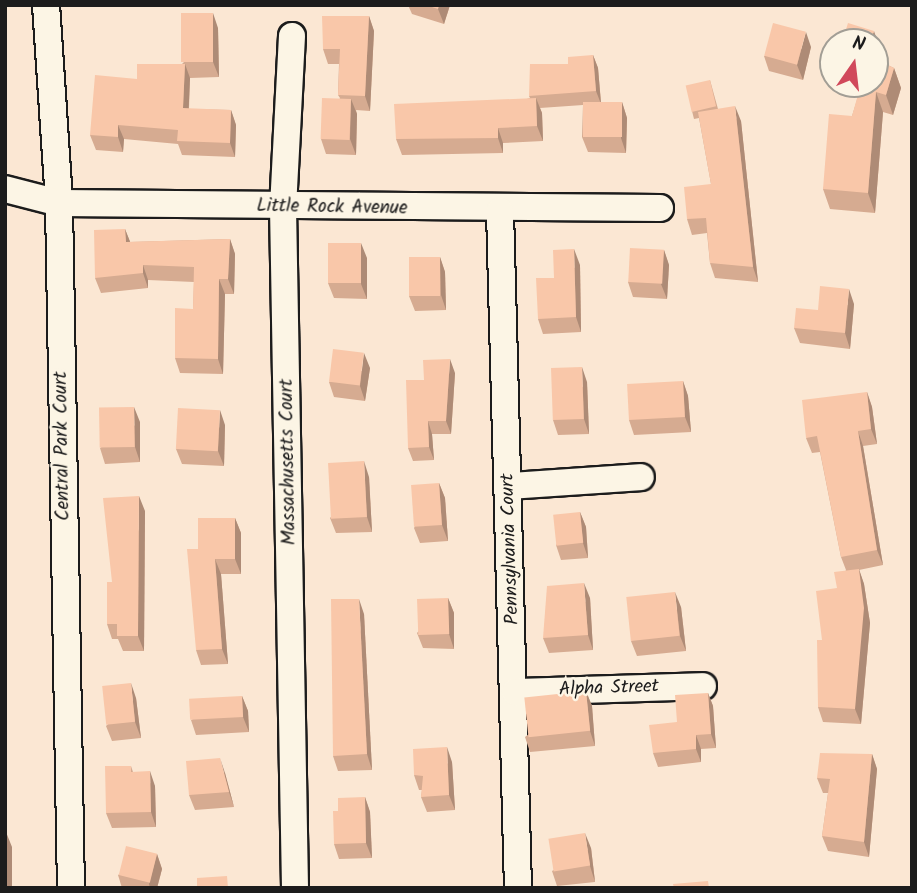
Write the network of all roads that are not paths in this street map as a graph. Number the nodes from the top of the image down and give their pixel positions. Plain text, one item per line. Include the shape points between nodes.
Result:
1 (46, 5) edge
2 (292, 36) dead end
3 (5, 189) edge
4 (60, 203) junction
5 (283, 207) junction
6 (660, 208) dead end
7 (500, 211) junction
8 (641, 477) dead end
9 (510, 486) junction
10 (703, 686) dead end
11 (515, 692) junction
12 (71, 888) edge
13 (295, 888) edge
14 (518, 888) edge

1 - 4 street, Central Park Court
2 - 5 street, Massachusetts Court
3 - 4 street, Little Rock Avenue
4 - 5 street, Little Rock Avenue
4 - 12 street, Central Park Court
5 - 7 street, Little Rock Avenue
5 - 13 street, Massachusetts Court
6 - 7 street, Little Rock Avenue
7 - 9 street, Pennsylvania Court
8 - 9 street
9 - 11 street, Pennsylvania Court
10 - 11 street, Alpha Street
11 - 14 street, Pennsylvania Court

